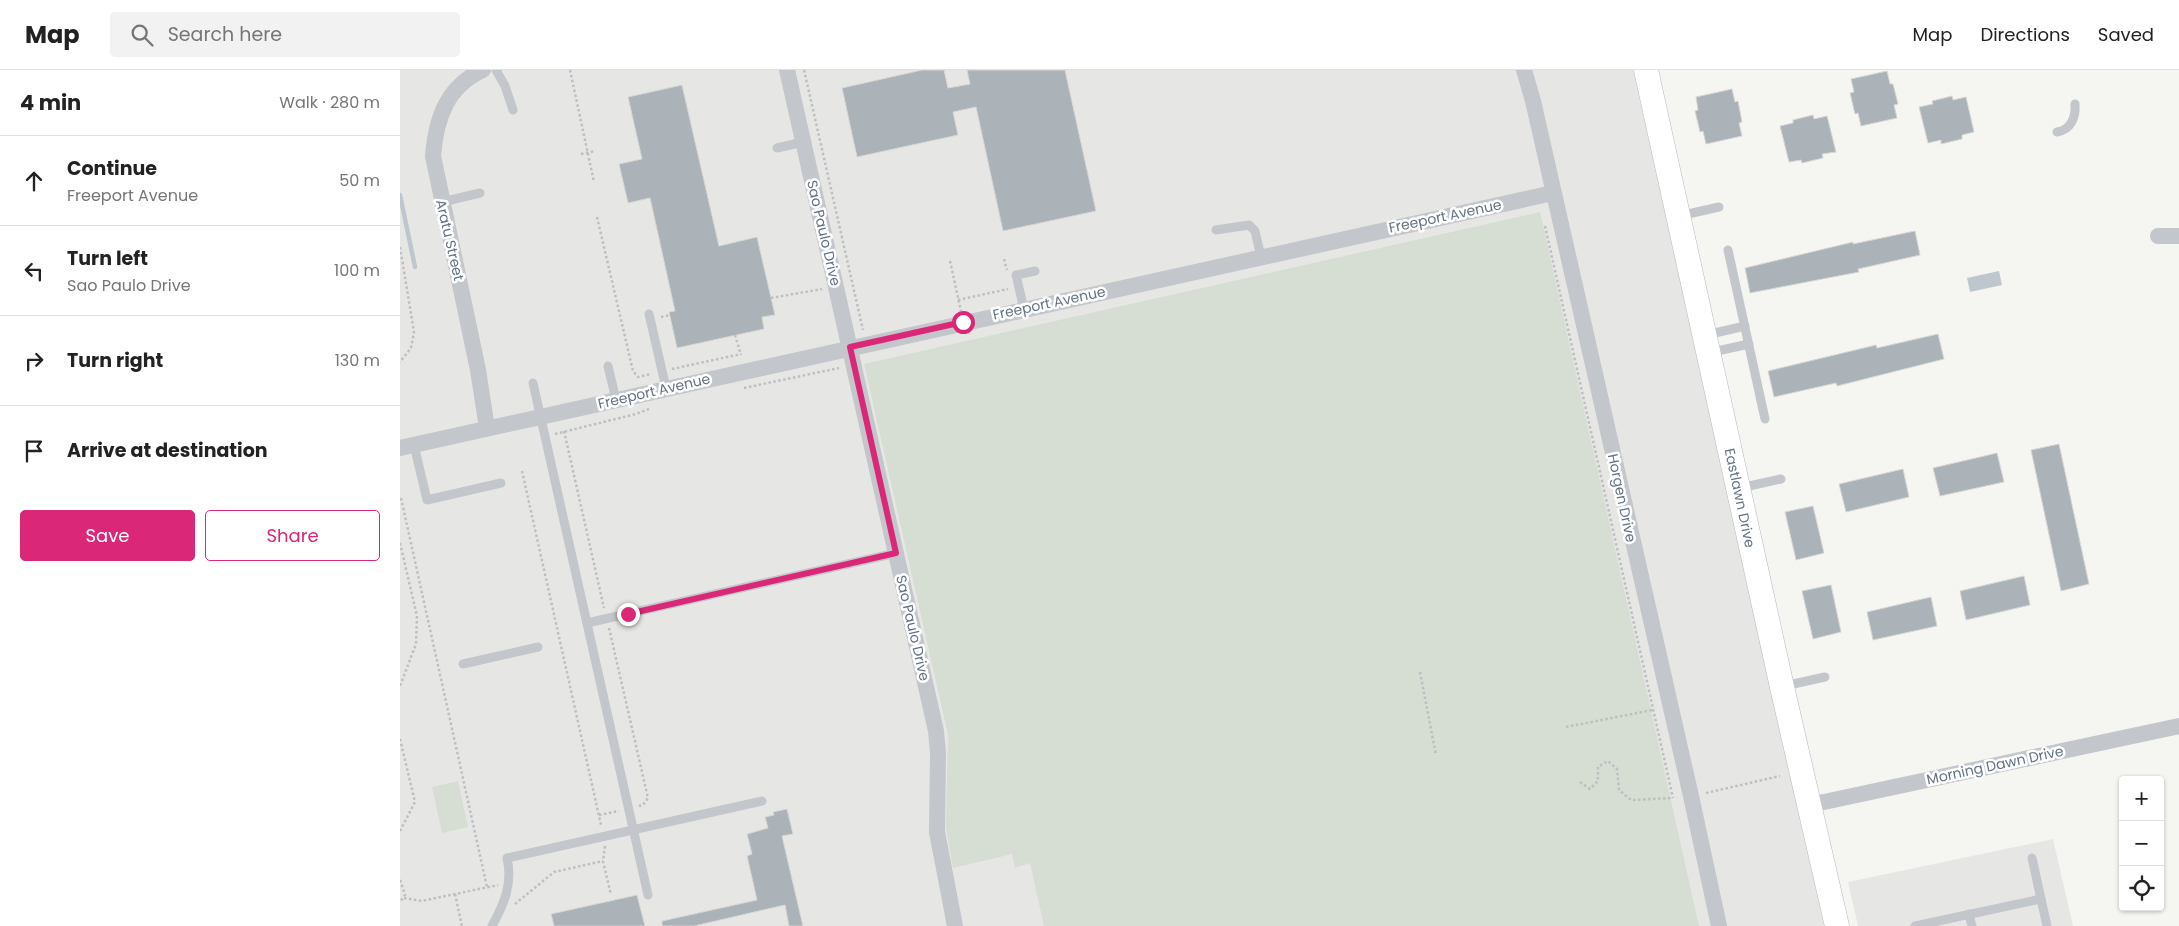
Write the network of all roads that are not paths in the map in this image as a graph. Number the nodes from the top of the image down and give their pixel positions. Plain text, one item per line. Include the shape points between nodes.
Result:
1 (483, 70) edge
2 (496, 70) edge
3 (787, 70) edge
4 (1524, 70) edge
5 (1646, 70) edge
6 (2074, 104) dead end
7 (513, 110) dead end
8 (2057, 132) dead end
9 (803, 142) junction
10 (777, 148) dead end
11 (480, 193) dead end
12 (1553, 193) junction
13 (442, 202) junction
14 (1719, 207) dead end
15 (1678, 216) junction
16 (1216, 230) dead end
17 (2158, 236) dead end
18 (2179, 236) edge
19 (1728, 250) dead end
20 (1261, 257) junction
21 (1035, 271) dead end
22 (1024, 309) junction
23 (654, 313) road end
24 (1745, 326) junction
25 (1706, 344) junction
26 (1749, 344) junction
27 (850, 347) junction
28 (608, 366) dead end
29 (533, 383) dead end
30 (666, 388) junction
31 (616, 400) junction
32 (540, 416) junction
33 (1765, 419) dead end
34 (487, 428) junction
35 (407, 447) edge
36 (1781, 479) dead end
37 (502, 483) dead end
38 (1737, 488) junction
39 (896, 553) junction
40 (587, 623) junction
41 (538, 647) dead end
42 (463, 664) dead end
43 (1825, 677) dead end
44 (1782, 687) junction
45 (2179, 726) edge
46 (762, 801) dead end
47 (1810, 805) junction
48 (633, 831) junction
49 (2032, 858) dead end
50 (648, 895) dead end
51 (2041, 899) junction
52 (1969, 914) junction
53 (492, 926) edge
54 (955, 926) edge
55 (1718, 926) edge
56 (1837, 926) edge
57 (1914, 926) edge
58 (1972, 926) edge
59 (2047, 926) edge

1 - 13 street, Aratu Street via 456,88 442,109 435,130 433,156
2 - 7 lane
3 - 9 street, Sao Paulo Drive
4 - 12 street, Horgen Drive
5 - 15 street, Eastlawn Drive
6 - 8 lane via 2072,121 2064,131
9 - 10 lane
9 - 27 street, Sao Paulo Drive
11 - 13 lane
12 - 20 street, Freeport Avenue
12 - 55 street, Horgen Drive
13 - 34 street, Aratu Street via 475,352
14 - 15 lane
15 - 25 street, Eastlawn Drive
16 - 20 lane via 1249,225 1255,232
17 - 18 street
19 - 24 lane
20 - 22 street, Freeport Avenue
21 - 22 lane via 1016,275
22 - 27 street, Freeport Avenue
23 - 30 lane
24 - 25 lane
24 - 26 lane
25 - 26 lane
25 - 38 street, Eastlawn Drive
26 - 33 lane
27 - 30 street, Freeport Avenue
27 - 39 street, Sao Paulo Drive
28 - 31 lane
29 - 32 lane
30 - 31 street, Freeport Avenue
31 - 32 street, Freeport Avenue
32 - 34 street, Freeport Avenue
32 - 40 lane
34 - 35 street, Freeport Avenue
35 - 37 lane via 427,500
36 - 38 lane
38 - 44 street, Eastlawn Drive
39 - 40 lane
39 - 54 street, Sao Paulo Drive via 936,730 937,832
40 - 48 lane
41 - 42 lane
43 - 44 lane
44 - 47 street, Eastlawn Drive
45 - 47 street, Morning Dawn Drive
46 - 48 lane
47 - 56 street, Eastlawn Drive
48 - 50 lane
48 - 53 lane via 507,858 510,870 506,898
49 - 51 lane
51 - 52 lane
51 - 59 lane
52 - 57 lane
52 - 58 lane

